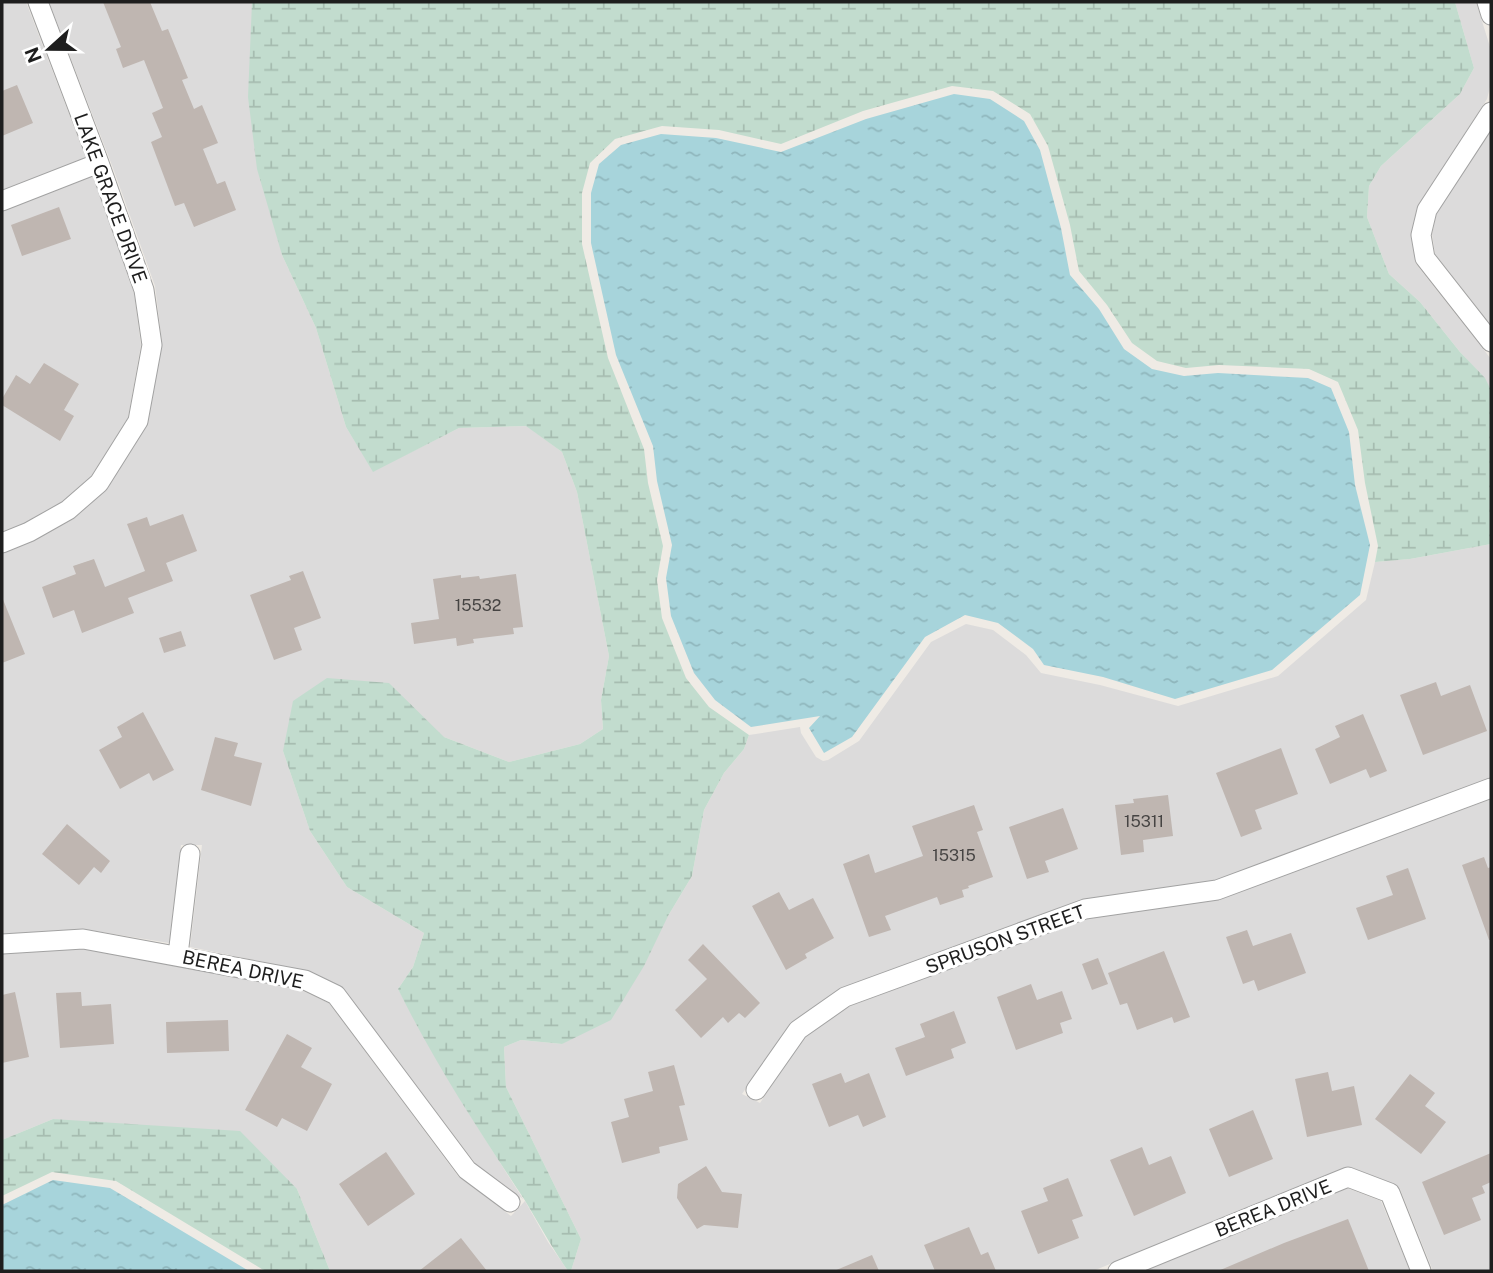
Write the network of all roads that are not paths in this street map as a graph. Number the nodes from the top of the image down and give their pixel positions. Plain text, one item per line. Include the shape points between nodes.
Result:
1 (38, 2) edge
2 (1487, 2) edge
3 (1491, 15) edge
4 (1491, 111) edge
5 (99, 163) junction
6 (2, 201) edge
7 (1491, 342) edge
8 (2, 543) edge
9 (1491, 789) edge
10 (190, 854) dead end
11 (2, 944) edge
12 (178, 955) junction
13 (756, 1090) dead end
14 (510, 1202) dead end
15 (1118, 1271) edge
16 (1421, 1271) edge

1 - 5 street, LAKE GRACE DRIVE
2 - 3 street
4 - 7 street via 1427,210 1421,235 1425,258
5 - 6 street
5 - 8 street, LAKE GRACE DRIVE via 145,290 152,345 138,421 99,483 68,510
9 - 13 street, SPRUSON STREET via 1217,890 1085,909 845,997 797,1030
10 - 12 street
11 - 12 street, BEREA DRIVE via 83,939
12 - 14 street, BEREA DRIVE via 305,980 336,995 467,1170
15 - 16 street, BEREA DRIVE via 1348,1177 1390,1193

